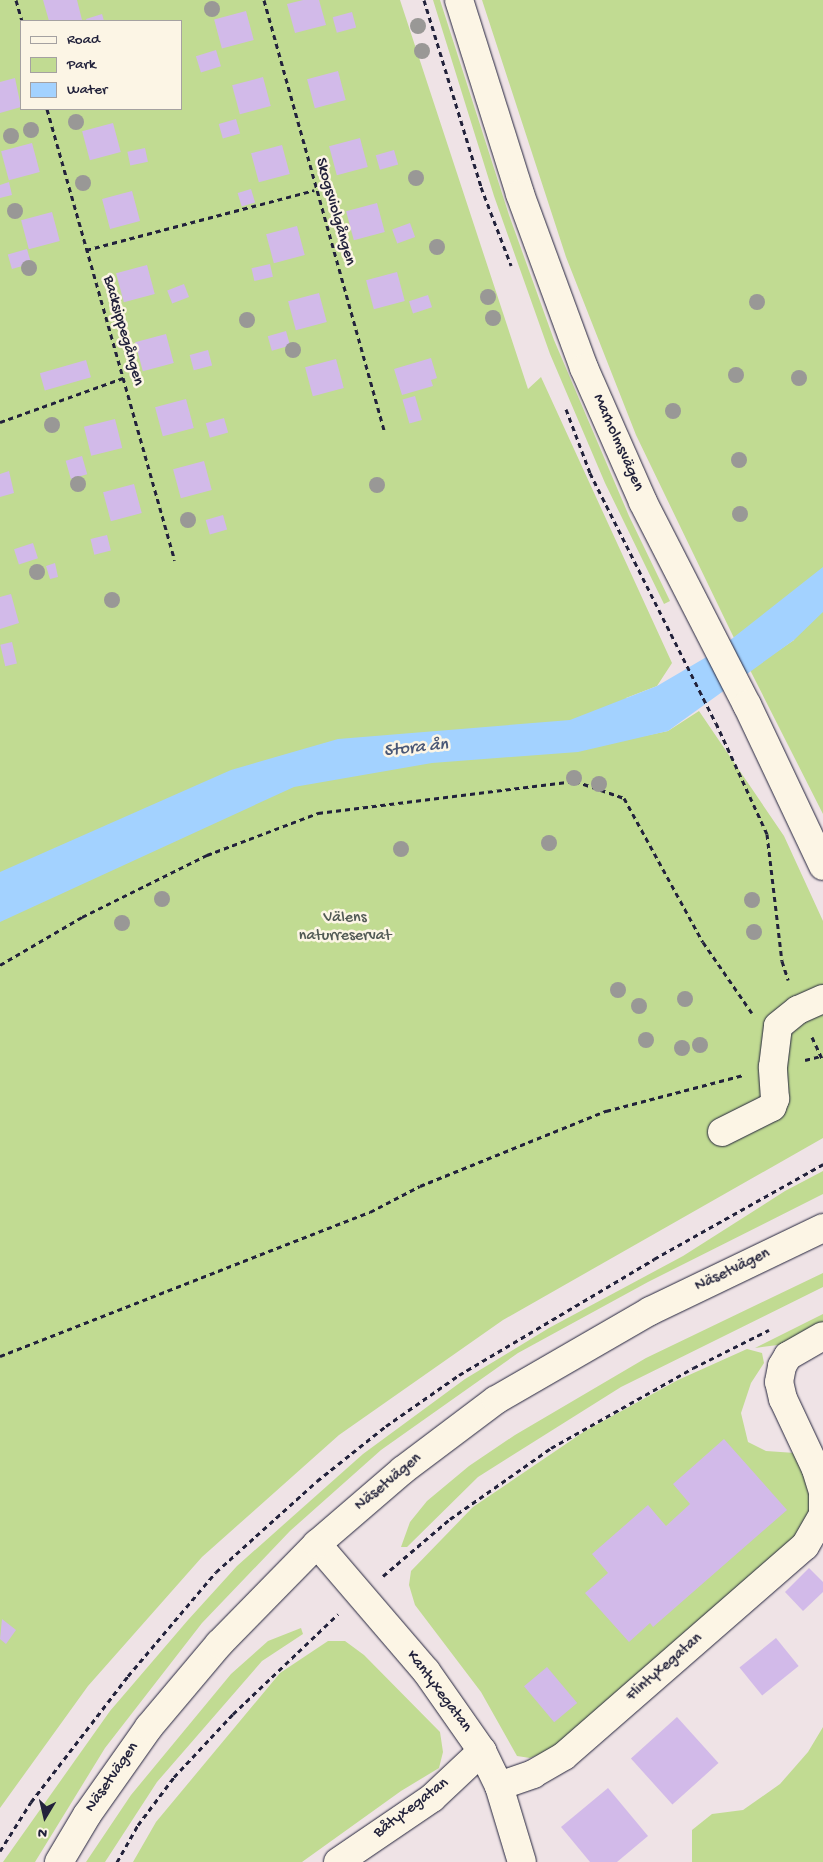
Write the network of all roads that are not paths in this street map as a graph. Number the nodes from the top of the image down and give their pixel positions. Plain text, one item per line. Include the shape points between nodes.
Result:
1 (459, 0) edge
2 (823, 866) edge
3 (823, 1000) edge
4 (722, 1132) dead end
5 (823, 1228) edge
6 (823, 1336) edge
7 (317, 1544) junction
8 (482, 1751) junction
9 (499, 1786) junction
10 (59, 1862) edge
11 (338, 1862) edge
12 (522, 1862) edge

1 - 2 street, Marholmsvägen via 520,194 584,368 643,502
3 - 4 street via 798,1010 778,1026 772,1108
5 - 7 street, Näsetvägen via 650,1312 496,1400 403,1470
6 - 9 street, Flintyxegatan via 788,1356 779,1382 783,1399 816,1469 823,1492 822,1515 816,1530 804,1546 564,1756 533,1774
7 - 8 street, Kantyxegatan via 358,1596 426,1671
7 - 10 street, Näsetvägen via 219,1644 149,1727 87,1815
8 - 9 street, Kantyxegatan
8 - 11 street, Båtyxegatan via 432,1798
9 - 12 street, Kantyxegatan

